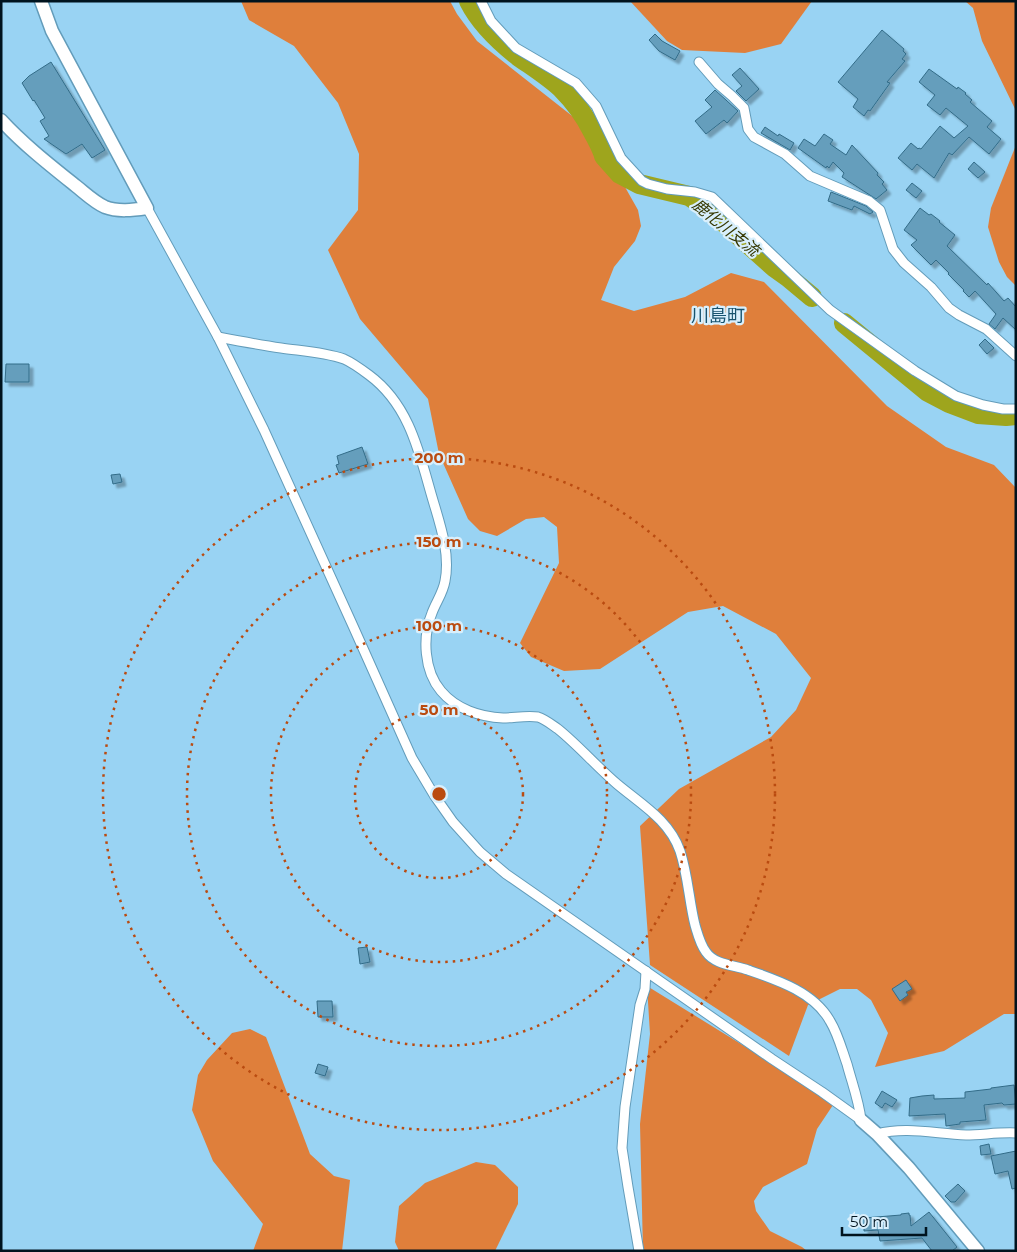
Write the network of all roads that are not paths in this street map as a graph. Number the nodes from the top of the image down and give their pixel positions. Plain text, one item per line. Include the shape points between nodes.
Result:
1 (41, 1) edge
2 (481, 1) edge
3 (699, 62) dead end
4 (1, 120) edge
5 (147, 208) junction
6 (218, 337) junction
7 (1016, 356) edge
8 (1016, 409) edge
9 (646, 971) junction
10 (861, 1120) junction
11 (1016, 1133) edge
12 (877, 1134) junction
13 (639, 1251) edge
14 (978, 1251) edge

1 - 5 street via 56,39
2 - 8 street via 491,21 516,48 576,83 596,106 622,158 642,181 712,197 830,310 915,371 956,396 983,405
3 - 7 street via 744,108 748,129 754,136 785,154 810,176 869,201 880,210 893,249 904,263 949,308 986,329
4 - 5 street via 103,206 113,210
5 - 6 street
6 - 9 street via 264,430 412,758 434,795 459,829 492,863
6 - 10 street via 346,360 375,379 393,398 418,446 446,555 444,585 430,617 427,635 427,658 436,685 447,698 472,712 501,718 540,718 549,723 664,824 677,844 694,922 708,956 789,986 821,1008 839,1040 859,1103
9 - 10 street
9 - 13 street via 625,1107 622,1148
10 - 12 street
11 - 12 street via 966,1135 889,1131
12 - 14 street via 910,1168

